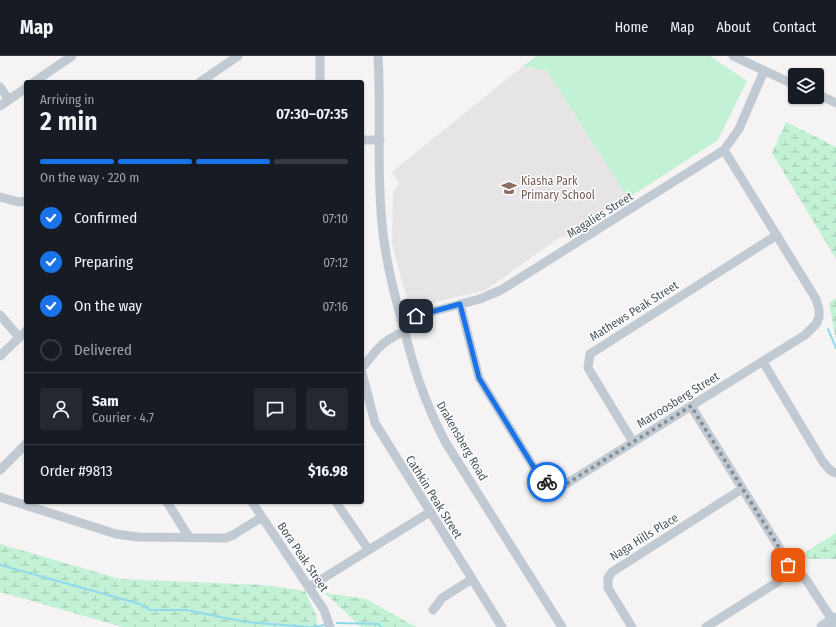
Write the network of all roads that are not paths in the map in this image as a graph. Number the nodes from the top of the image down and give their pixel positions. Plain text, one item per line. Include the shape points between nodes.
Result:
1 (72, 56) edge
2 (238, 56) edge
3 (320, 56) edge
4 (378, 56) edge
5 (733, 56) edge
6 (764, 71) junction
7 (37, 80) edge
8 (203, 80) edge
9 (320, 80) edge
10 (788, 82) edge
11 (0, 87) edge
12 (24, 89) edge
13 (824, 97) edge
14 (9, 100) junction
15 (836, 103) edge
16 (0, 106) edge
17 (364, 140) edge
18 (380, 140) junction
19 (724, 150) junction
20 (0, 197) edge
21 (24, 201) edge
22 (777, 235) junction
23 (460, 304) junction
24 (0, 315) edge
25 (401, 320) junction
26 (404, 332) junction
27 (23, 334) edge
28 (0, 356) edge
29 (763, 362) junction
30 (364, 366) edge
31 (364, 381) edge
32 (691, 406) junction
33 (633, 442) junction
34 (24, 446) edge
35 (0, 470) edge
36 (836, 473) edge
37 (742, 489) junction
38 (0, 497) edge
39 (168, 504) edge
40 (253, 504) edge
41 (337, 504) edge
42 (430, 512) junction
43 (262, 517) junction
44 (189, 537) junction
45 (368, 550) junction
46 (788, 569) junction
47 (472, 579) junction
48 (309, 587) junction
49 (433, 610) dead end
50 (831, 622) edge
51 (330, 627) edge
52 (502, 627) edge
53 (562, 627) edge
54 (632, 627) edge
55 (706, 627) edge

1 - 7 street
2 - 8 street
3 - 9 street
4 - 18 street, Drakensberg Road
5 - 6 street
6 - 10 street
6 - 19 street, Magalies Street via 739,129
11 - 14 street
12 - 14 street
13 - 15 street
14 - 16 street
17 - 18 street
18 - 25 street, Drakensberg Road via 380,209 383,240
19 - 22 street, Matroosberg Street
19 - 23 street, Magalies Street via 501,290
20 - 21 street
22 - 29 street, Matroosberg Street via 816,299 819,317 811,330
22 - 33 street, Mathews Peak Street via 590,354 588,368
23 - 25 street, Magalies Street
23 - 33 street, Matroosberg Street via 479,378 541,479 566,484
24 - 27 street
25 - 26 street, Drakensberg Road
26 - 30 street via 382,344
26 - 53 street, Drakensberg Road via 417,382 434,420
27 - 28 street
29 - 32 street, Matroosberg Street
29 - 36 street via 823,462
31 - 42 street, Cathkin Peak Street via 375,423
32 - 33 street, Matroosberg Street
32 - 37 street
34 - 35 street
37 - 46 street via 785,557
37 - 54 street, Naga Hills Place via 612,572 608,578 608,588
38 - 44 street via 116,534 138,537
39 - 44 street
40 - 43 street, Bora Peak Street
41 - 45 street
42 - 45 street
42 - 47 street, Cathkin Peak Street
43 - 44 street via 226,538
43 - 48 street, Bora Peak Street
45 - 48 street
46 - 50 street via 800,573 805,578
46 - 55 street via 785,576 776,583
47 - 49 street via 442,598
47 - 52 street, Cathkin Peak Street
48 - 51 street, Bora Peak Street via 324,610

